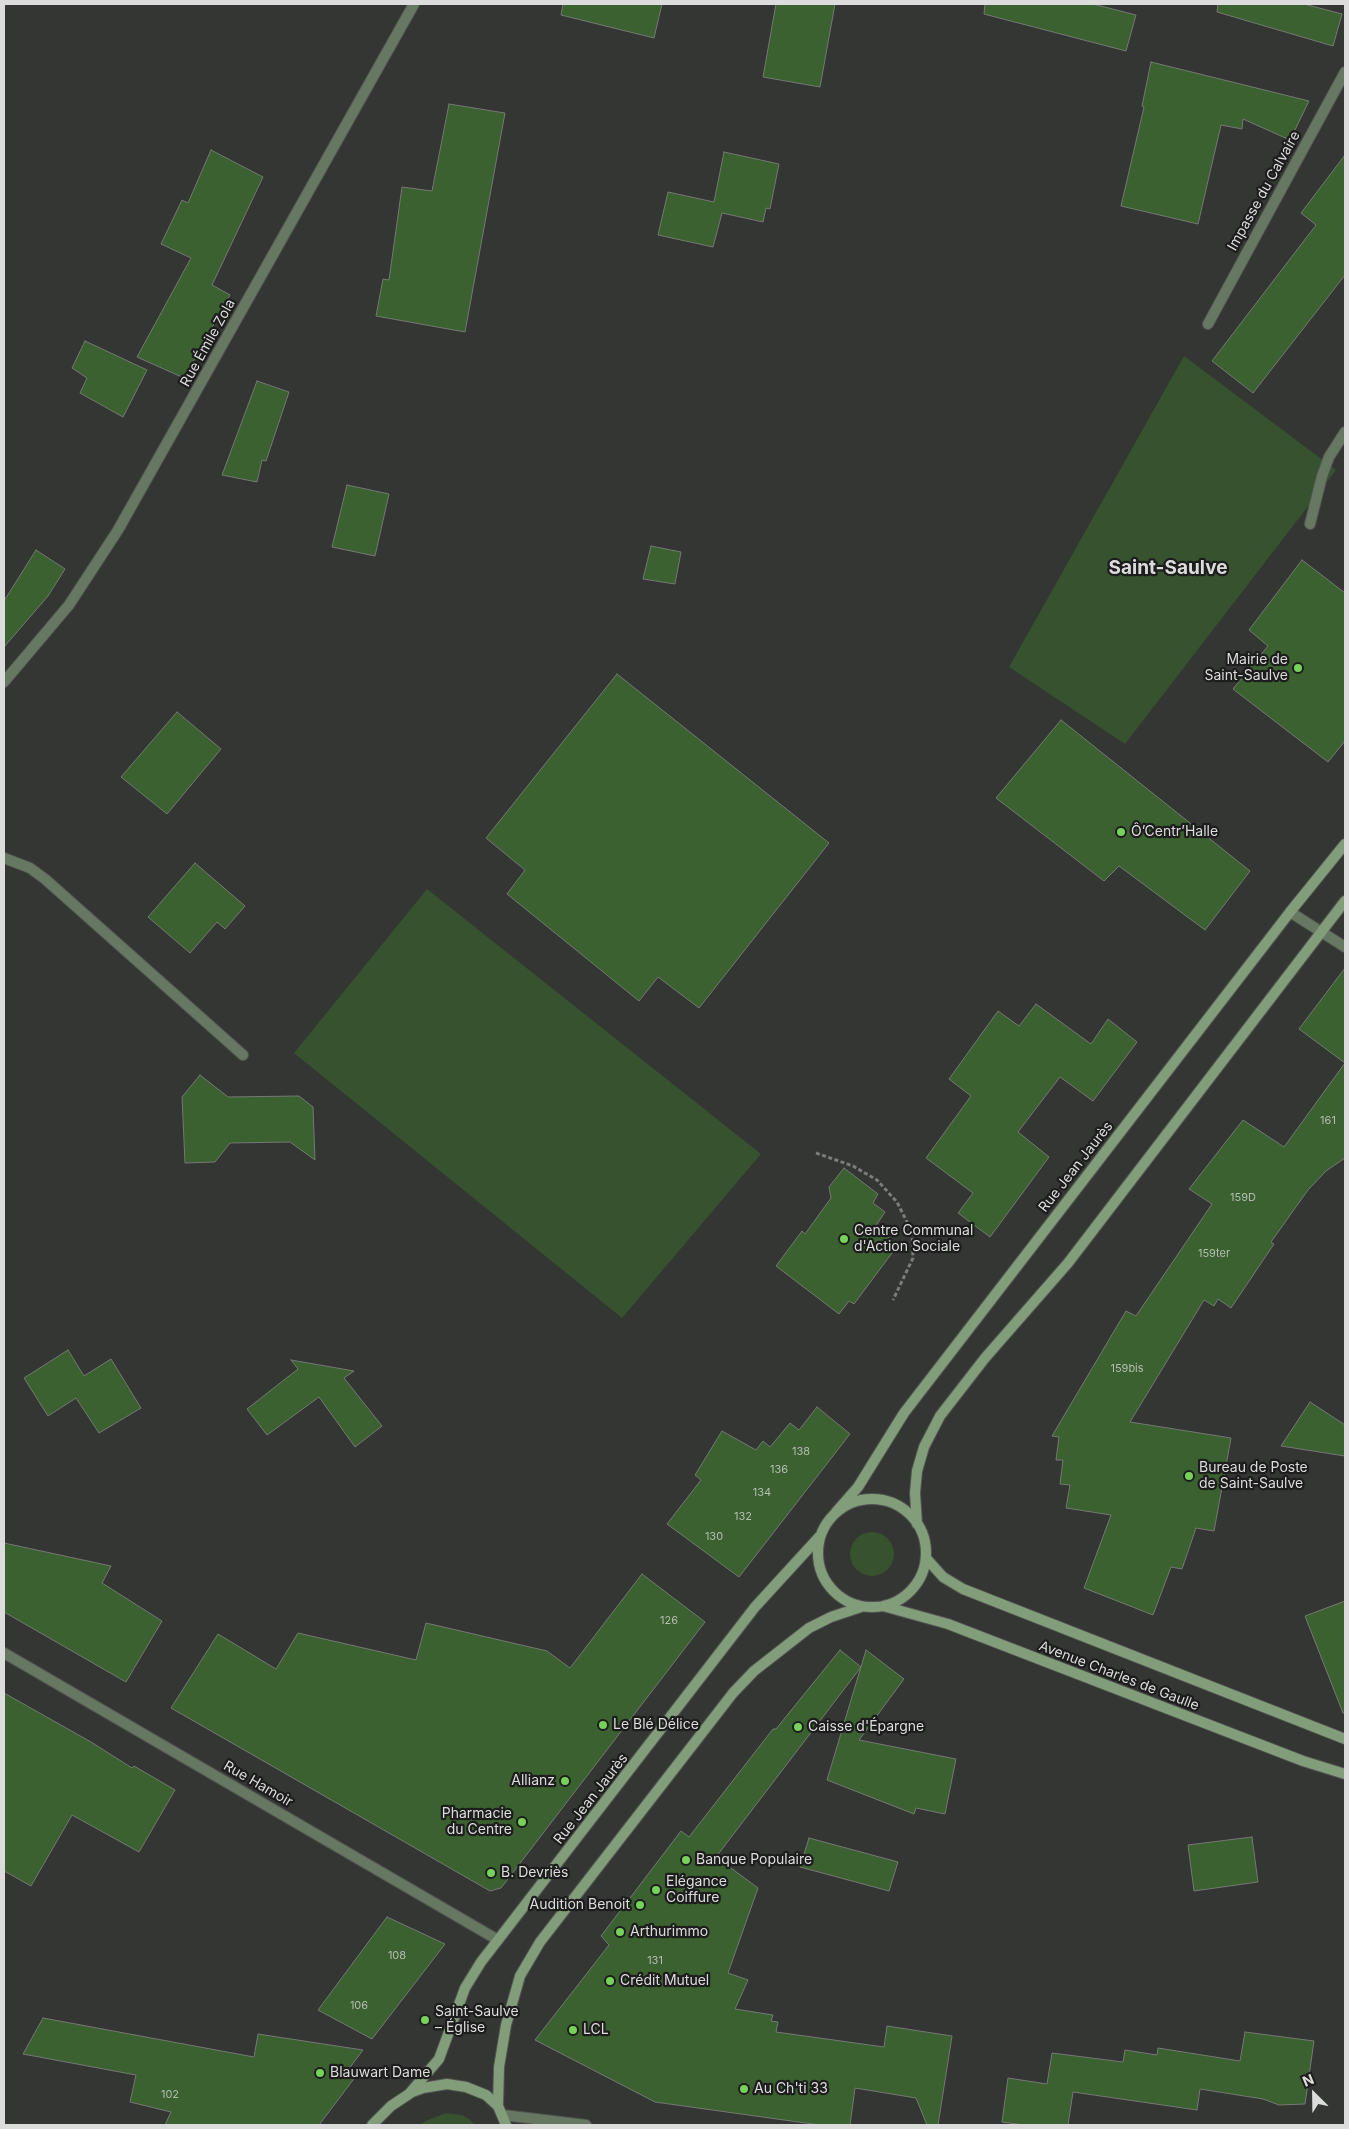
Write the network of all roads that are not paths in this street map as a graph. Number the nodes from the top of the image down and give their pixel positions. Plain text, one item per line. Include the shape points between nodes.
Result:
1 (414, 4) edge
2 (1345, 72) edge
3 (1208, 324) dead end
4 (1345, 432) edge
5 (1310, 524) dead end
6 (4, 682) edge
7 (1345, 844) edge
8 (4, 858) edge
9 (1345, 901) edge
10 (1290, 912) junction
11 (1321, 933) junction
12 (1345, 947) edge
13 (243, 1055) dead end
14 (836, 1512) junction
15 (917, 1524) junction
16 (820, 1536) junction
17 (926, 1558) junction
18 (883, 1606) junction
19 (861, 1607) junction
20 (4, 1653) edge
21 (1345, 1739) edge
22 (1345, 1774) edge
23 (498, 1940) junction
24 (409, 2094) junction
25 (500, 2110) junction
26 (372, 2125) edge
27 (506, 2125) edge
28 (586, 2125) edge

1 - 6 street, Rue Émile Zola via 118,530 69,606
2 - 3 street, Impasse du Calvaire
4 - 5 street via 1329,457
7 - 10 main road, Rue Jean Jaurès
8 - 13 street via 30,868 45,879
9 - 11 main road
10 - 11 street
10 - 14 main road, Rue Jean Jaurès via 904,1413 858,1487
11 - 12 street
11 - 15 main road via 1068,1263 985,1358 940,1416 924,1447 917,1470
14 - 15 main road via 861,1500 876,1500 896,1505
14 - 16 main road
15 - 17 main road via 925,1544
16 - 19 main road via 817,1557 826,1584 842,1598
16 - 23 main road, Rue Jean Jaurès via 755,1607
17 - 18 main road via 912,1589 902,1598
17 - 21 main road, Avenue Charles de Gaulle via 942,1577 962,1588
18 - 19 main road
18 - 22 main road, Avenue Charles de Gaulle via 948,1624 1303,1761
19 - 25 main road via 809,1628 754,1671 733,1693 540,1942 520,1976 506,2025 499,2067
20 - 23 street, Rue Hamoir
23 - 24 main road, Rue Jean Jaurès via 465,1988 439,2059
24 - 25 main road, Rue Jean Jaurès via 436,2085 456,2084 481,2092
24 - 26 main road, Rue Jean Jaurès
25 - 27 main road
25 - 28 street

